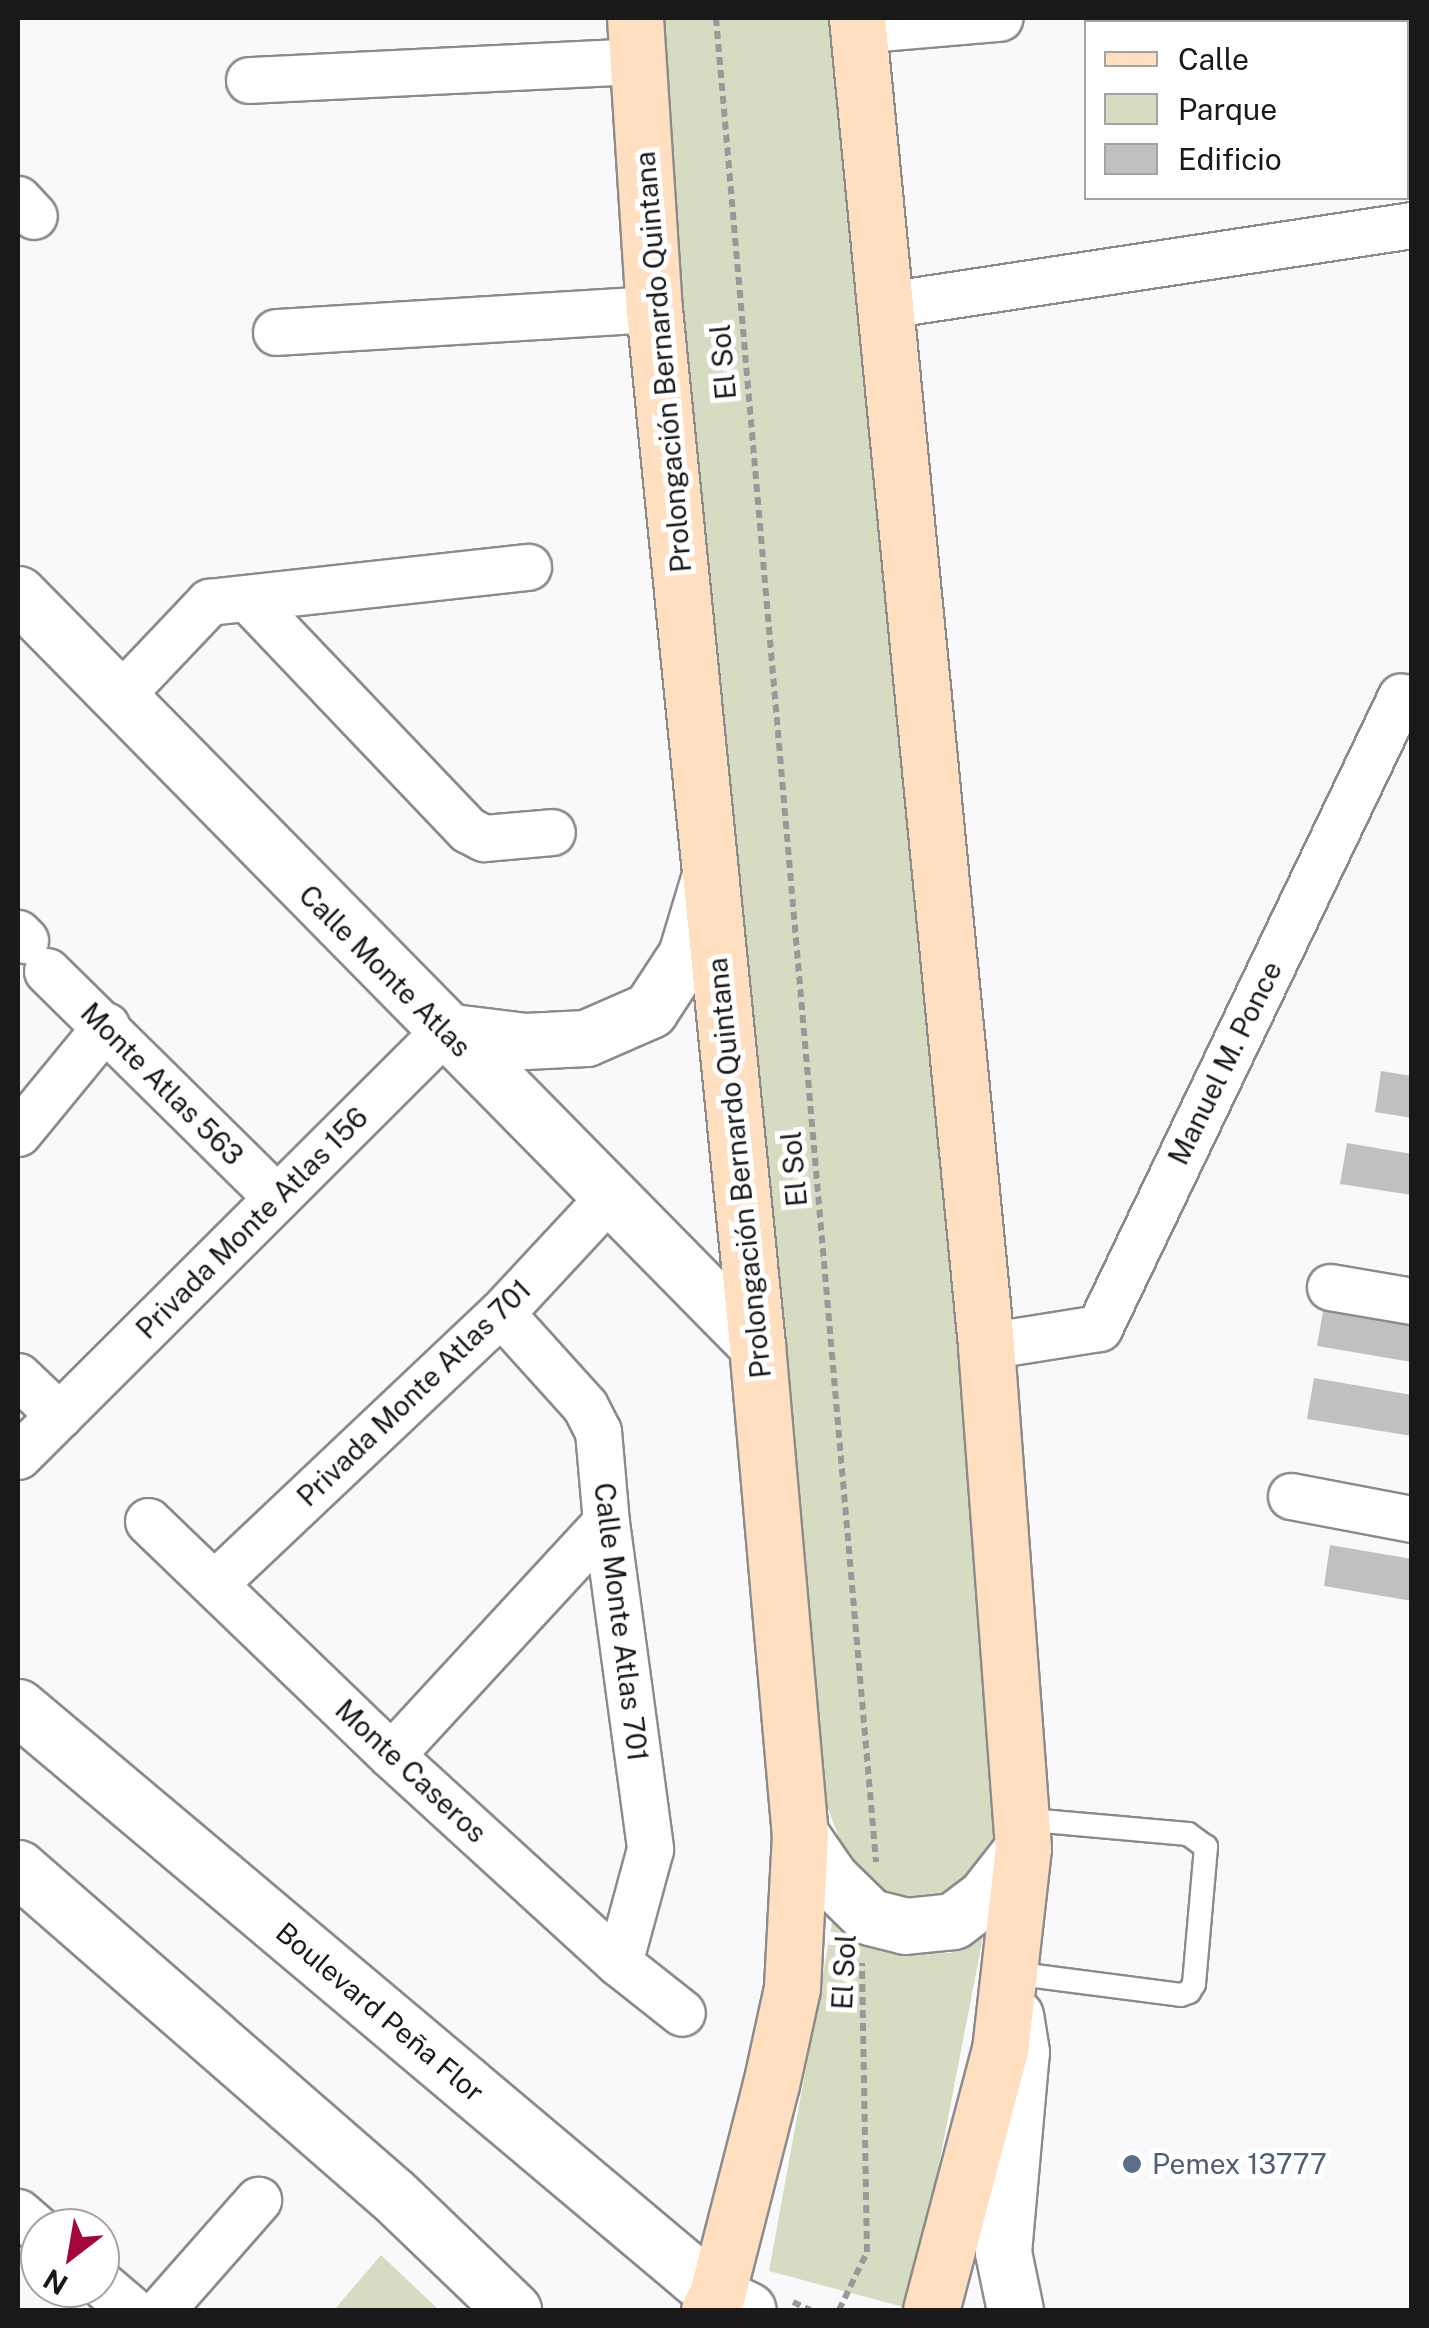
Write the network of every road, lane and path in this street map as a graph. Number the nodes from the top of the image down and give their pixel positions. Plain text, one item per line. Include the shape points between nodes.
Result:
1 (716, 18) edge
2 (1000, 18) edge
3 (858, 24) edge
4 (637, 39) edge
5 (249, 80) dead end
6 (1412, 225) edge
7 (886, 305) junction
8 (654, 309) junction
9 (276, 332) dead end
10 (528, 566) dead end
11 (18, 594) edge
12 (248, 598) junction
13 (1401, 696) dead end
14 (118, 699) junction
15 (552, 832) dead end
16 (710, 874) junction
17 (30, 948) edge
18 (106, 1026) junction
19 (444, 1031) junction
20 (18, 1134) edge
21 (277, 1198) junction
22 (608, 1198) junction
23 (1330, 1287) dead end
24 (1412, 1301) edge
25 (500, 1313) junction
26 (757, 1345) junction
27 (986, 1346) junction
28 (18, 1376) edge
29 (59, 1415) junction
30 (18, 1456) edge
31 (1291, 1496) dead end
32 (1412, 1519) edge
33 (148, 1521) dead end
34 (606, 1522) junction
35 (215, 1583) junction
36 (18, 1708) edge
37 (392, 1755) junction
38 (800, 1834) junction
39 (1022, 1834) junction
40 (18, 1868) edge
41 (870, 1917) junction
42 (619, 1963) junction
43 (1011, 1977) junction
44 (682, 2013) dead end
45 (258, 2200) dead end
46 (725, 2305) edge
47 (162, 2310) edge
48 (514, 2310) edge
49 (839, 2310) edge
50 (931, 2310) edge
51 (1015, 2310) edge

1 - 41 path, El Sol via 876,1832
2 - 3 street
3 - 7 main road
4 - 5 street
4 - 8 main road, Prolongación Bernardo Quintana
6 - 7 street
7 - 27 main road
8 - 9 street
8 - 16 main road, Prolongación Bernardo Quintana
10 - 12 street
11 - 14 main road, Calle Monte Atlas
12 - 14 street via 210,602
12 - 15 street via 468,830 484,838
13 - 27 street, Manuel M. Ponce via 1099,1328
14 - 19 main road, Calle Monte Atlas
16 - 19 main road via 686,955 650,1010 586,1038 525,1041
16 - 26 main road, Prolongación Bernardo Quintana
17 - 18 street, Monte Atlas 563
18 - 20 street
18 - 21 street, Monte Atlas 563
19 - 21 street, Privada Monte Atlas 156
19 - 22 main road, Calle Monte Atlas
21 - 29 street, Privada Monte Atlas 156
22 - 25 street, Privada Monte Atlas 701
22 - 26 main road, Calle Monte Atlas
23 - 24 street
25 - 34 street, Calle Monte Atlas 701 via 585,1406 598,1430
25 - 35 street, Privada Monte Atlas 701
26 - 38 main road, Prolongación Bernardo Quintana
27 - 39 main road
28 - 29 street
29 - 30 street, Privada Monte Atlas 156
31 - 32 street
33 - 35 street, Monte Caseros
34 - 37 street
34 - 42 street, Calle Monte Atlas 701 via 650,1849
35 - 37 street, Monte Caseros
36 - 46 main road, Boulevard Peña Flor
37 - 42 street, Monte Caseros
38 - 41 main road via 831,1879
38 - 46 main road, Prolongación Bernardo Quintana via 792,1988
39 - 41 main road via 984,1898 953,1921 906,1926
39 - 43 main road
39 - 43 lane via 1188,1834 1206,1848 1189,1992
40 - 48 main road via 392,2194
41 - 49 path, El Sol via 862,1958 867,2252
42 - 44 street, Monte Caseros
43 - 50 main road via 1000,2049
43 - 51 main road via 1020,2052 1002,2252
45 - 47 street

